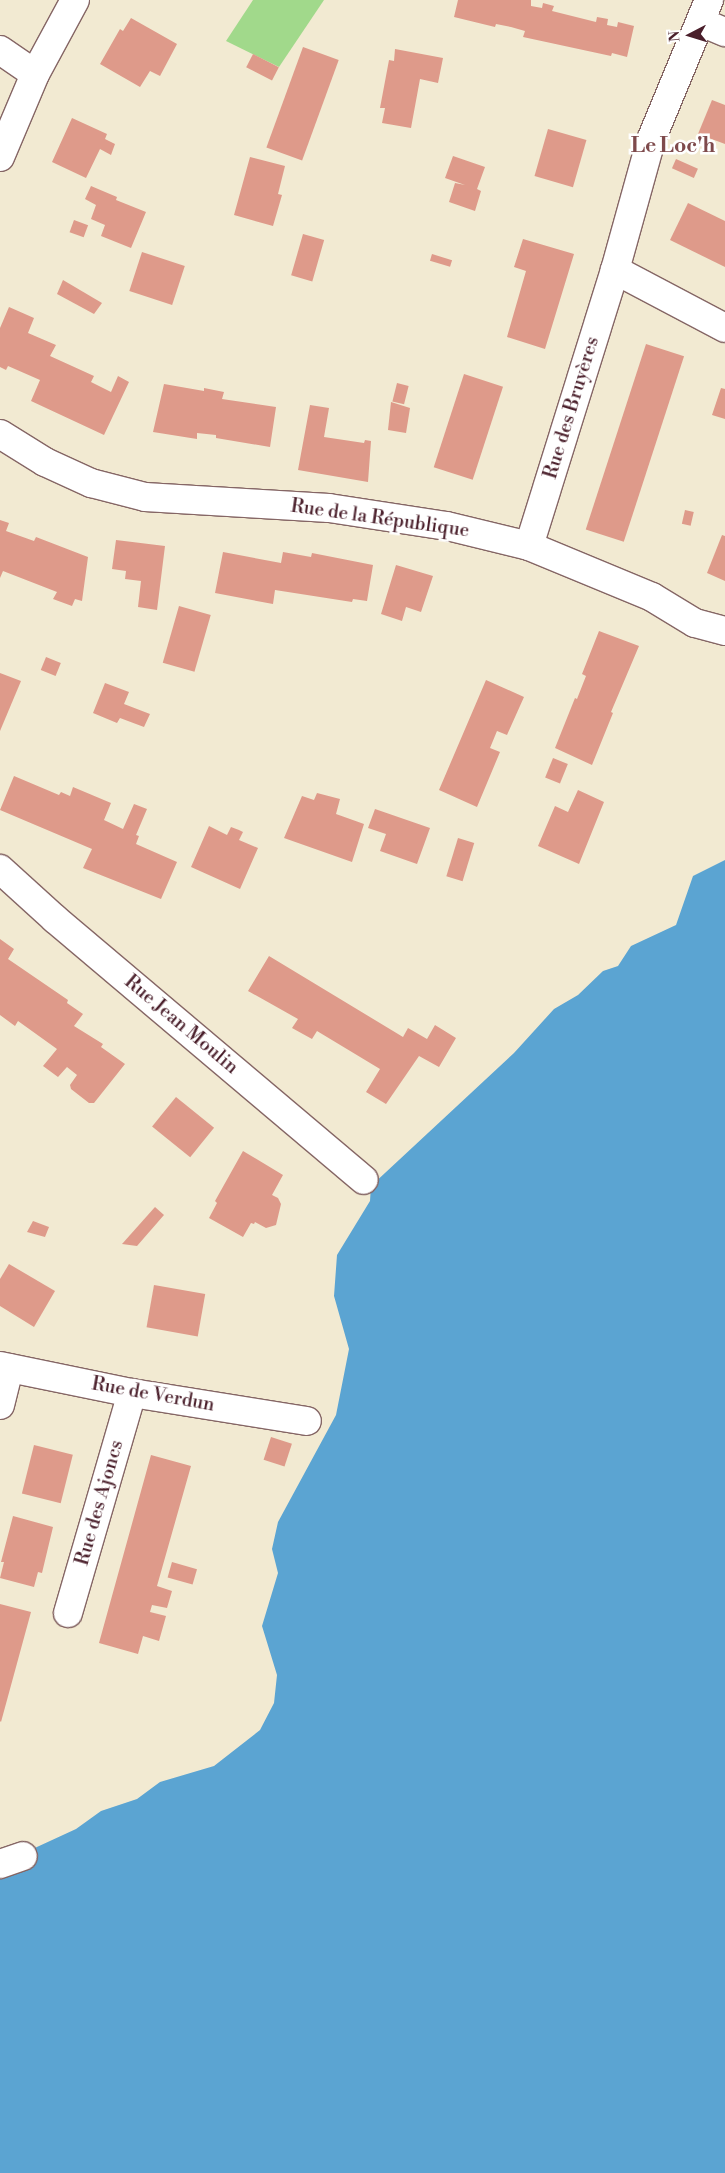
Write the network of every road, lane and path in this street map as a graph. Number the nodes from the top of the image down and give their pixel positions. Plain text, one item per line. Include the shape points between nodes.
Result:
1 (75, 0) edge
2 (706, 13) edge
3 (0, 50) edge
4 (35, 74) junction
5 (0, 157) edge
6 (615, 270) junction
7 (725, 328) edge
8 (0, 434) edge
9 (529, 546) junction
10 (725, 631) edge
11 (0, 869) edge
12 (364, 1180) dead end
13 (4, 1367) edge
14 (132, 1393) junction
15 (0, 1405) edge
16 (307, 1421) dead end
17 (68, 1613) dead end

1 - 4 street
2 - 6 street, Rue des Bruyères via 652,140
3 - 4 street
4 - 5 street
6 - 7 street
6 - 9 street, Rue des Bruyères
8 - 9 street, Rue de la République via 45,462 91,482 145,497 329,508 447,526
9 - 10 street, Rue de la République via 652,596 695,623
11 - 12 street, Rue Jean Moulin
13 - 14 street, Rue de Verdun
13 - 15 street
14 - 16 street, Rue de Verdun
14 - 17 street, Rue des Ajoncs

